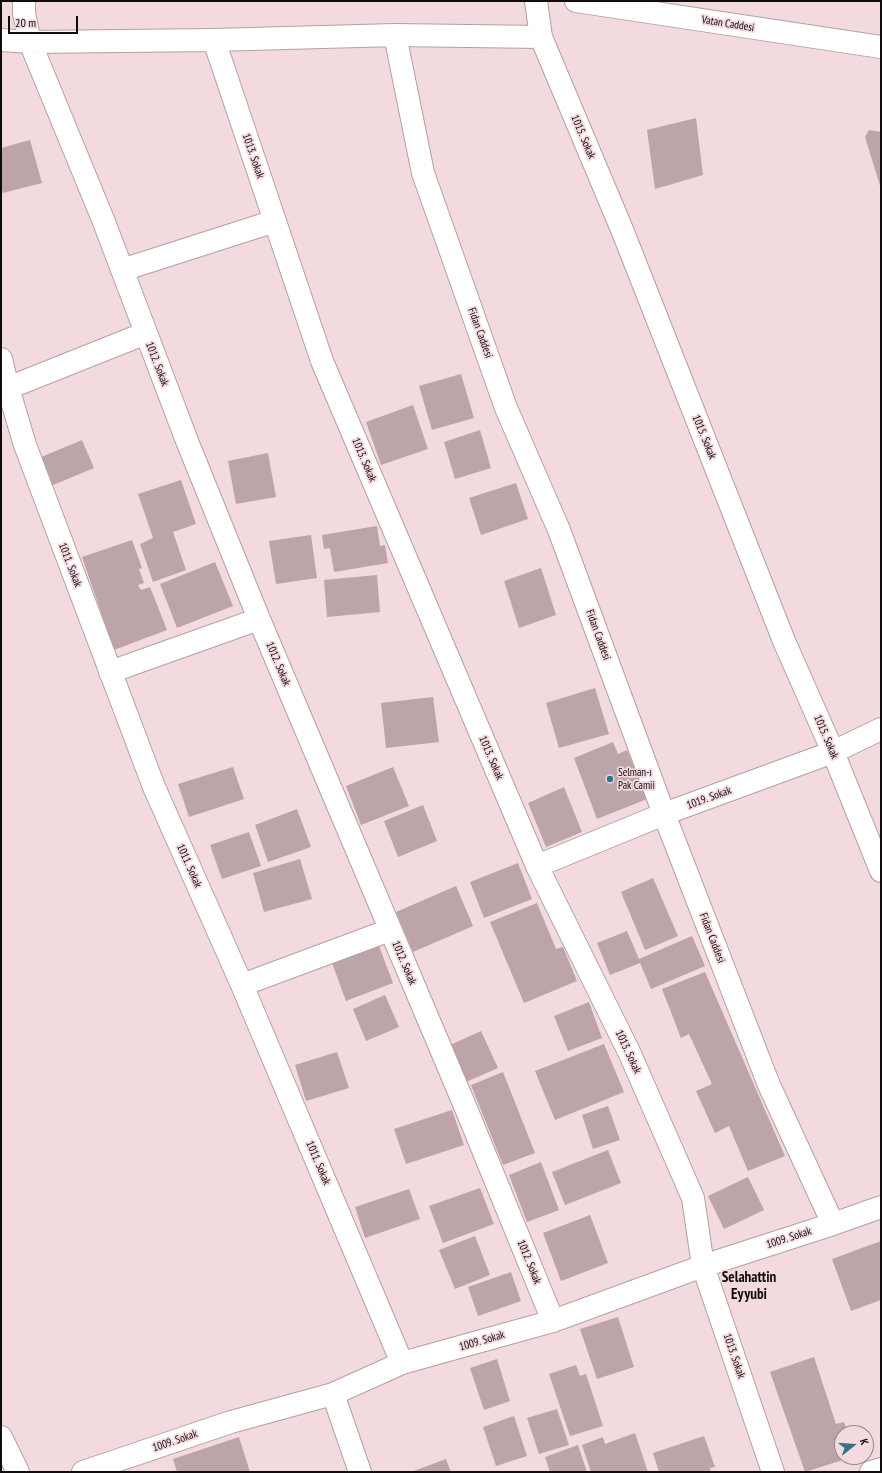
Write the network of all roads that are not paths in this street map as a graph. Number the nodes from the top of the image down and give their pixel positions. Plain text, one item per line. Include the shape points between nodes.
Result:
1 (24, 1) edge
2 (536, 1) edge
3 (576, 1) edge
4 (395, 35) junction
5 (541, 37) junction
6 (1, 40) edge
7 (214, 40) junction
8 (30, 42) junction
9 (881, 47) edge
10 (275, 221) junction
11 (122, 270) junction
12 (146, 334) junction
13 (1, 359) edge
14 (8, 388) junction
15 (259, 619) junction
16 (110, 672) junction
17 (881, 729) edge
18 (833, 752) junction
19 (664, 814) junction
20 (537, 866) junction
21 (881, 871) edge
22 (390, 930) junction
23 (242, 985) junction
24 (881, 1207) edge
25 (833, 1224) junction
26 (703, 1266) junction
27 (552, 1321) junction
28 (402, 1363) junction
29 (333, 1394) junction
30 (1, 1437) edge
31 (881, 1469) edge
32 (18, 1472) edge
33 (83, 1472) edge
34 (360, 1472) edge
35 (774, 1472) edge
36 (872, 1472) edge

1 - 8 main road, 1012. Sokak
2 - 5 main road, 1015. Sokak
3 - 9 main road, Vatan Caddesi
4 - 5 main road
4 - 7 main road
4 - 19 main road, Fidan Caddesi via 423,174 506,408 559,530
5 - 18 main road, 1015. Sokak via 622,232 784,641
6 - 8 main road
7 - 8 main road
7 - 10 main road, 1013. Sokak
8 - 11 main road, 1012. Sokak
10 - 11 main road
10 - 20 main road, 1013. Sokak via 322,362
11 - 12 main road, 1012. Sokak
12 - 14 main road
12 - 15 main road, 1012. Sokak via 186,441
13 - 14 main road, 1011. Sokak
14 - 16 main road, 1011. Sokak via 25,445
15 - 16 main road
15 - 22 main road, 1012. Sokak
16 - 23 main road, 1011. Sokak via 154,787
17 - 18 main road, 1019. Sokak
18 - 19 main road, 1019. Sokak
18 - 21 main road, 1015. Sokak
19 - 20 main road, 1019. Sokak
19 - 25 main road, Fidan Caddesi via 769,1085
20 - 26 main road, 1013. Sokak via 630,1054 694,1198
22 - 23 main road
22 - 27 main road, 1012. Sokak
23 - 28 main road, 1011. Sokak
24 - 25 main road, 1009. Sokak
25 - 26 main road, 1009. Sokak
26 - 27 main road, 1009. Sokak
26 - 35 main road, 1013. Sokak
27 - 28 main road, 1009. Sokak
28 - 29 main road, 1009. Sokak
29 - 33 main road, 1009. Sokak via 231,1422
29 - 34 main road
30 - 32 main road
31 - 36 main road

